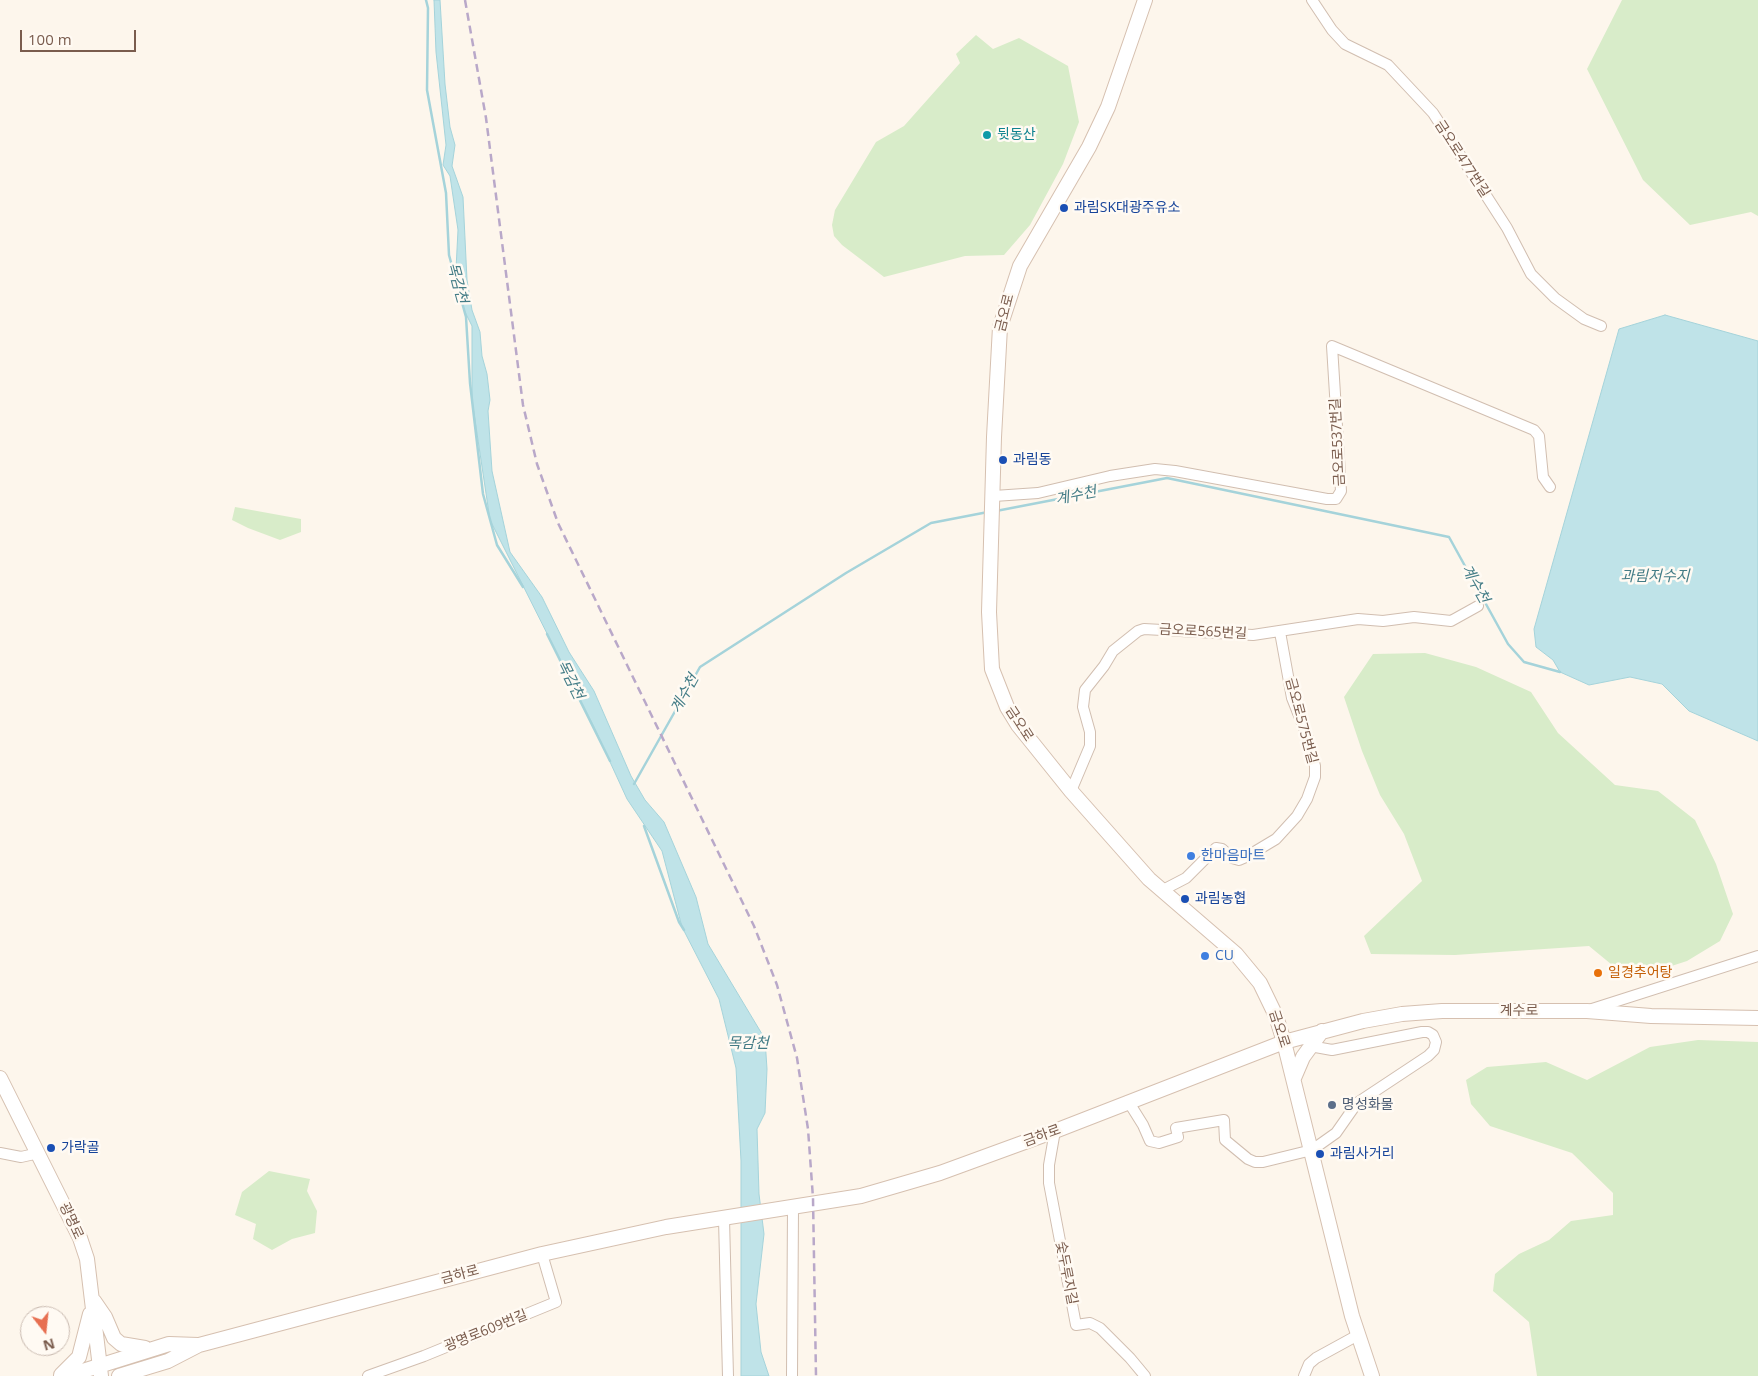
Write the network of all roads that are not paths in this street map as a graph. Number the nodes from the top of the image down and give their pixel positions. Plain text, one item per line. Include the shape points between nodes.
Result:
1 (1145, 0) edge
2 (1312, 0) edge
3 (1601, 326) dead end
4 (1550, 487) dead end
5 (994, 499) junction
6 (1478, 606) dead end
7 (1280, 632) junction
8 (1071, 791) junction
9 (1161, 891) junction
10 (1758, 956) edge
11 (1587, 1011) junction
12 (1758, 1018) edge
13 (1322, 1031) junction
14 (1284, 1042) junction
15 (1310, 1046) junction
16 (0, 1078) edge
17 (1294, 1078) junction
18 (1128, 1101) junction
19 (1055, 1131) junction
20 (1312, 1150) junction
21 (39, 1153) junction
22 (0, 1154) edge
23 (792, 1207) junction
24 (724, 1219) junction
25 (542, 1254) junction
26 (93, 1301) junction
27 (1358, 1335) junction
28 (199, 1345) junction
29 (153, 1349) junction
30 (100, 1371) edge
31 (135, 1373) edge
32 (60, 1376) edge
33 (67, 1376) edge
34 (119, 1376) edge
35 (368, 1376) edge
36 (728, 1376) edge
37 (792, 1376) edge
38 (1145, 1376) edge
39 (1304, 1376) edge
40 (1372, 1376) edge

1 - 5 main road, 금오로 via 1108,107 1089,148 1028,250 1007,299 998,342
2 - 3 street, 금오로477번길 via 1345,44 1388,65 1433,113 1507,228 1531,274 1584,320
4 - 5 street, 금오로537번길 via 1543,477 1539,436 1534,430 1332,346 1341,491 1336,499 1155,469
5 - 8 main road, 금오로 via 989,637 992,669 1018,725
6 - 7 street, 금오로565번길 via 1451,621 1414,617 1383,622 1358,619
7 - 8 street, 금오로565번길 via 1237,635 1144,629 1124,640 1085,690 1083,707 1090,746
7 - 9 street, 금오로575번길 via 1292,698 1315,766 1307,800 1282,833 1254,853 1239,860 1216,848 1186,878
8 - 9 main road, 금오로
9 - 14 main road, 금오로 via 1249,968 1268,998
10 - 11 street
11 - 12 main road, 계수로
11 - 13 main road, 계수로 via 1423,1012 1381,1017
13 - 14 main road, 계수로
13 - 15 main road
14 - 17 main road, 금오로
14 - 18 main road, 금하로
15 - 17 main road
15 - 20 street via 1332,1050 1422,1032 1433,1035 1436,1042 1428,1056 1357,1103 1336,1133
16 - 21 main road, 광명로
17 - 20 main road, 금오로
18 - 19 main road, 금하로
18 - 20 street via 1150,1141 1159,1143 1178,1137 1176,1128 1224,1120 1226,1140 1255,1162
19 - 23 main road, 금하로 via 940,1173 861,1196
19 - 38 street, 숯두루지길 via 1049,1183 1076,1325 1090,1323 1100,1328
20 - 27 main road, 금오로
21 - 22 street via 21,1157
21 - 26 main road, 광명로 via 80,1238 87,1259
23 - 24 main road, 금하로
23 - 37 street
24 - 25 main road, 금하로 via 666,1227
24 - 36 street
25 - 28 main road, 금하로
25 - 35 street, 광명로609번길 via 556,1302
26 - 29 main road via 105,1317 114,1338 121,1344
26 - 30 main road, 광명로
26 - 32 main road via 79,1357
27 - 39 street via 1316,1358
27 - 40 main road, 금오로
28 - 29 main road, 금하로 via 169,1344
28 - 31 main road, 금하로
29 - 30 main road, 금하로
30 - 33 main road, 금하로
31 - 34 main road, 금하로

